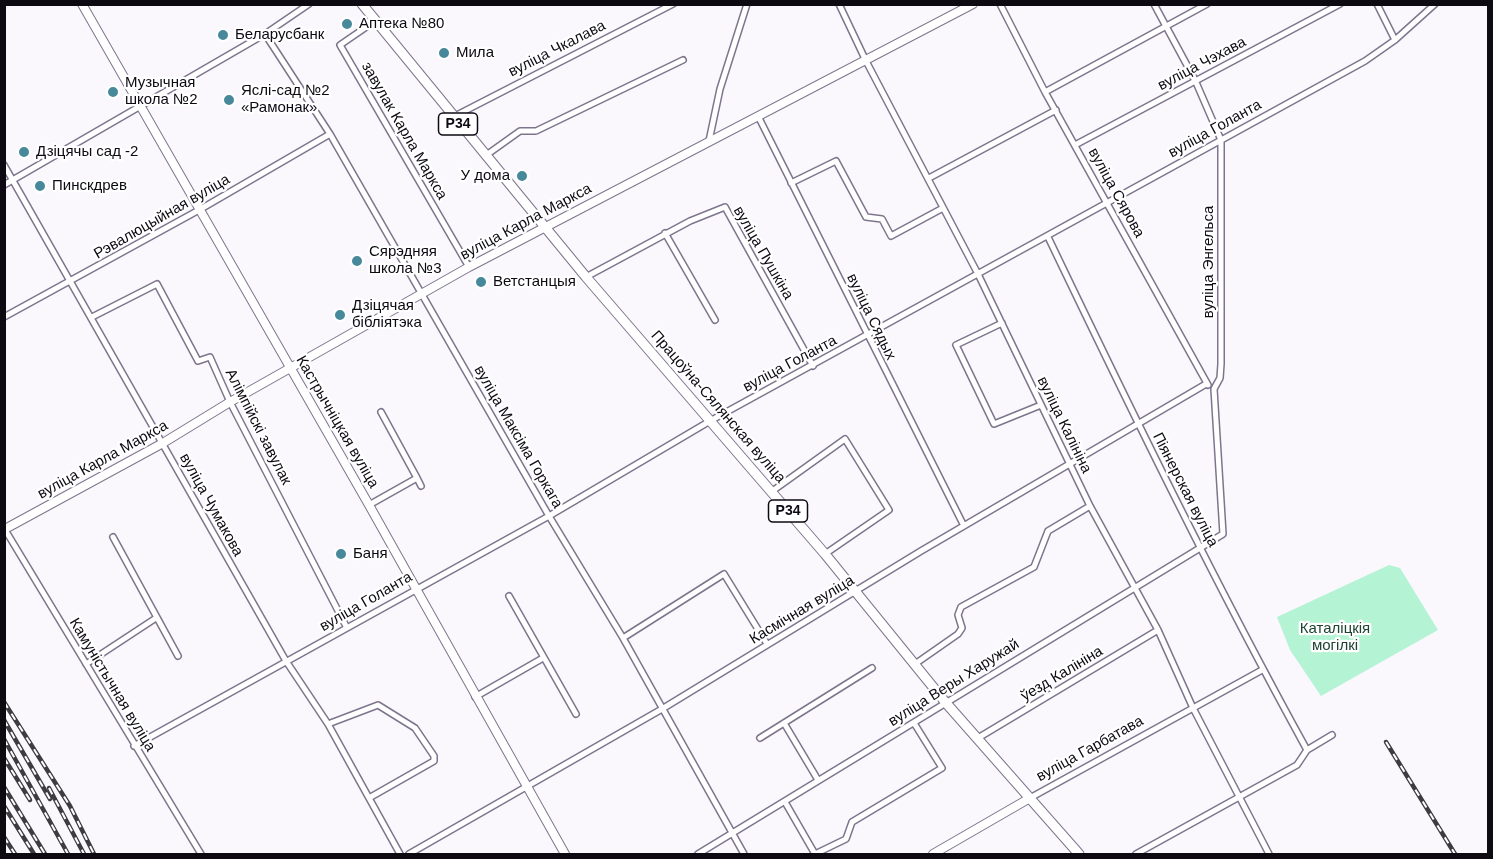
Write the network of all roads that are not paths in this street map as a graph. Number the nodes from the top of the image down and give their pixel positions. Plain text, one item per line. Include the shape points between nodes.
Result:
1 (82, 4) edge
2 (309, 4) edge
3 (362, 4) edge
4 (673, 4) edge
5 (747, 4) edge
6 (839, 4) edge
7 (973, 4) edge
8 (1000, 4) edge
9 (1154, 4) edge
10 (1207, 4) edge
11 (1340, 4) edge
12 (1377, 4) edge
13 (1435, 4) edge
14 (375, 21) junction
15 (1166, 26) junction
16 (265, 34) junction
17 (1395, 40) junction
18 (683, 60) dead end
19 (866, 61) junction
20 (1195, 80) junction
21 (1045, 92) junction
22 (139, 106) junction
23 (1056, 110) junction
24 (452, 117) junction
25 (759, 118) junction
26 (330, 134) junction
27 (1221, 140) junction
28 (708, 142) junction
29 (1075, 145) junction
30 (485, 156) junction
31 (4, 165) edge
32 (929, 178) junction
33 (13, 180) junction
34 (791, 183) junction
35 (4, 185) edge
36 (1108, 202) junction
37 (943, 208) junction
38 (199, 210) junction
39 (545, 226) junction
40 (665, 233) junction
41 (1048, 237) junction
42 (469, 267) junction
43 (978, 274) junction
44 (586, 277) junction
45 (71, 282) junction
46 (422, 294) junction
47 (4, 317) edge
48 (92, 317) junction
49 (715, 320) dead end
50 (1002, 323) junction
51 (867, 336) junction
52 (813, 366) junction
53 (291, 370) junction
54 (1206, 384) junction
55 (1214, 389) junction
56 (230, 402) junction
57 (1041, 405) junction
58 (381, 412) dead end
59 (710, 421) junction
60 (1138, 423) junction
61 (163, 443) junction
62 (1071, 463) junction
63 (417, 478) junction
64 (421, 486) dead end
65 (771, 492) junction
66 (369, 505) junction
67 (1090, 506) junction
68 (549, 516) junction
69 (964, 526) junction
70 (5, 529) edge
71 (1223, 534) joint
72 (113, 537) dead end
73 (1201, 546) junction
74 (825, 554) junction
75 (1134, 586) junction
76 (415, 588) junction
77 (856, 592) junction
78 (509, 596) dead end
79 (156, 618) junction
80 (347, 628) junction
81 (1158, 630) junction
82 (623, 638) junction
83 (767, 644) junction
84 (178, 656) dead end
85 (543, 658) junction
86 (286, 661) junction
87 (86, 664) junction
88 (915, 664) junction
89 (872, 668) dead end
90 (1263, 670) junction
91 (475, 697) junction
92 (946, 702) junction
93 (1193, 708) junction
94 (662, 709) junction
95 (576, 714) dead end
96 (784, 723) junction
97 (914, 723) junction
98 (328, 724) junction
99 (1332, 735) dead end
100 (760, 738) dead end
101 (978, 738) junction
102 (134, 746) junction
103 (1307, 750) junction
104 (818, 780) junction
105 (528, 788) junction
106 (369, 798) junction
107 (1030, 798) junction
108 (1239, 798) junction
109 (785, 802) junction
110 (732, 834) junction
111 (201, 855) edge
112 (400, 855) edge
113 (409, 855) edge
114 (565, 855) edge
115 (698, 855) edge
116 (744, 855) edge
117 (933, 855) edge
118 (1079, 855) edge
119 (1136, 855) edge
120 (1269, 855) edge

1 - 22 street, Кастрычніцкая вуліца
2 - 16 street
3 - 14 main road, Працоўна-Сялянская вуліца / Р34
4 - 24 street, вуліца Чкалава
5 - 28 street
6 - 19 street, вуліца Калініна
7 - 19 street, вуліца Карла Маркса
8 - 21 street, вуліца Сярова
9 - 15 street, вуліца Энгельса
10 - 15 street
11 - 20 street, вуліца Чэхава
12 - 17 street
13 - 17 street, вуліца Голанта
14 - 24 main road, Працоўна-Сялянская вуліца / Р34
14 - 42 street, завулак Карла Маркса via 340,45
15 - 20 street, вуліца Энгельса
15 - 21 street
16 - 22 street
16 - 26 street, вуліца Максіма Горкага
17 - 27 street, вуліца Голанта via 1365,61
18 - 30 street via 536,131 520,132
19 - 25 street, вуліца Карла Маркса
19 - 32 street, вуліца Калініна
20 - 27 street, вуліца Энгельса
20 - 29 street, вуліца Чэхава
21 - 23 street, вуліца Сярова
22 - 33 street
22 - 38 street, Кастрычніцкая вуліца
23 - 29 street, вуліца Сярова
23 - 32 street
24 - 30 main road, Працоўна-Сялянская вуліца / Р34
25 - 28 street, вуліца Карла Маркса
25 - 34 street, вуліца Сядых
26 - 38 street, Рэвалюцыйная вуліца
26 - 46 street, вуліца Максіма Горкага
27 - 36 street, вуліца Голанта
27 - 55 street, вуліца Энгельса via 1221,365
28 - 39 street, вуліца Карла Маркса
29 - 36 street, вуліца Сярова
30 - 39 main road, Працоўна-Сялянская вуліца / Р34
31 - 33 street, вуліца Чумакова
32 - 37 street, вуліца Калініна
33 - 35 street
33 - 45 street, вуліца Чумакова
34 - 37 street via 836,161 866,217 882,219 891,236
34 - 51 street, вуліца Сядых
36 - 41 street, вуліца Голанта
36 - 54 street, вуліца Сярова
37 - 43 street, вуліца Калініна
38 - 45 street, Рэвалюцыйная вуліца
38 - 53 street, Кастрычніцкая вуліца
39 - 42 street, вуліца Карла Маркса
39 - 44 main road, Працоўна-Сялянская вуліца / Р34
40 - 44 street, вуліца Пушкіна
40 - 49 street
40 - 52 street, вуліца Пушкіна via 725,207
41 - 43 street, вуліца Голанта
41 - 60 street, Піянерская вуліца
42 - 46 street, вуліца Карла Маркса
43 - 50 street, вуліца Калініна
43 - 51 street, вуліца Голанта
44 - 59 main road, Працоўна-Сялянская вуліца / Р34
45 - 47 street, Рэвалюцыйная вуліца
45 - 48 street, вуліца Чумакова
46 - 53 street, вуліца Карла Маркса
46 - 68 street, вуліца Максіма Горкага
48 - 56 street, Алімпійскі завулак via 157,284 198,361 210,357
48 - 61 street, вуліца Чумакова
50 - 57 street, вуліца Калініна
50 - 57 street via 956,345 994,424
51 - 52 street, вуліца Голанта
51 - 69 street, вуліца Сядых
52 - 59 street, вуліца Голанта
53 - 56 street, вуліца Карла Маркса
53 - 66 street, Кастрычніцкая вуліца
54 - 55 street, вуліца Сярова
54 - 60 street, Касмічная вуліца
55 - 71 street, вуліца Энгельса
56 - 61 street, вуліца Карла Маркса
56 - 80 street, Алімпійскі завулак
57 - 62 street, вуліца Калініна
58 - 63 street
59 - 65 main road, Працоўна-Сялянская вуліца / Р34
59 - 68 street, вуліца Голанта
60 - 62 street, Касмічная вуліца
60 - 73 street, Піянерская вуліца
61 - 70 street, вуліца Карла Маркса
61 - 86 street, вуліца Чумакова
62 - 67 street, вуліца Калініна
62 - 69 street, Касмічная вуліца
63 - 64 street
63 - 66 street
65 - 74 main road, Працоўна-Сялянская вуліца / Р34
65 - 74 street via 845,439 889,510
66 - 76 street, Кастрычніцкая вуліца
67 - 75 street, вуліца Калініна
67 - 88 street via 1048,531 1034,567 961,607 958,615 962,628 958,634
68 - 76 street, вуліца Голанта
68 - 82 street, вуліца Максіма Горкага
69 - 77 street, Касмічная вуліца
70 - 87 street, Камуністычная вуліца
71 - 73 street, вуліца Веры Харужай
72 - 79 street
73 - 75 street, вуліца Веры Харужай
73 - 90 street, Піянерская вуліца
74 - 77 main road, Працоўна-Сялянская вуліца / Р34
75 - 81 street, вуліца Калініна
75 - 92 street, вуліца Веры Харужай
76 - 80 street, вуліца Голанта
76 - 91 street, Кастрычніцкая вуліца
77 - 83 street, Касмічная вуліца
77 - 88 main road, Працоўна-Сялянская вуліца / Р34
78 - 85 street
79 - 84 street
79 - 87 street
80 - 86 street, вуліца Голанта
81 - 93 street, вуліца Калініна
81 - 101 street, ўезд Калініна
82 - 83 street via 724,574
82 - 94 street, вуліца Максіма Горкага
83 - 94 street, Касмічная вуліца
85 - 91 street
85 - 95 street
86 - 98 street, вуліца Чумакова
86 - 102 street, вуліца Голанта
87 - 102 street, Камуністычная вуліца
88 - 92 main road, Працоўна-Сялянская вуліца / Р34
89 - 96 street
90 - 93 street, вуліца Гарбатава
90 - 103 street, Піянерская вуліца
91 - 105 street, Кастрычніцкая вуліца
92 - 97 street, вуліца Веры Харужай
92 - 101 main road, Працоўна-Сялянская вуліца / Р34
93 - 107 street, вуліца Гарбатава
93 - 108 street, вуліца Калініна
94 - 105 street, Касмічная вуліца
94 - 110 street, вуліца Максіма Горкага
96 - 100 street
96 - 104 street
97 - 104 street, вуліца Веры Харужай
97 - 109 street via 942,768 852,822 846,839 815,854
98 - 106 street, вуліца Чумакова
98 - 106 street via 378,705 415,728 434,756 434,761
99 - 103 street
101 - 107 main road, Працоўна-Сялянская вуліца / Р34
102 - 111 street, Камуністычная вуліца
103 - 108 street via 1297,765
104 - 109 street, вуліца Веры Харужай
105 - 113 street, Касмічная вуліца
105 - 114 street, Кастрычніцкая вуліца
106 - 112 street, вуліца Чумакова
107 - 117 street, вуліца Гарбатава
107 - 118 main road, Працоўна-Сялянская вуліца / Р34
108 - 119 street
108 - 120 street, вуліца Калініна
109 - 110 street, вуліца Веры Харужай
110 - 115 street, вуліца Веры Харужай
110 - 116 street, вуліца Максіма Горкага

